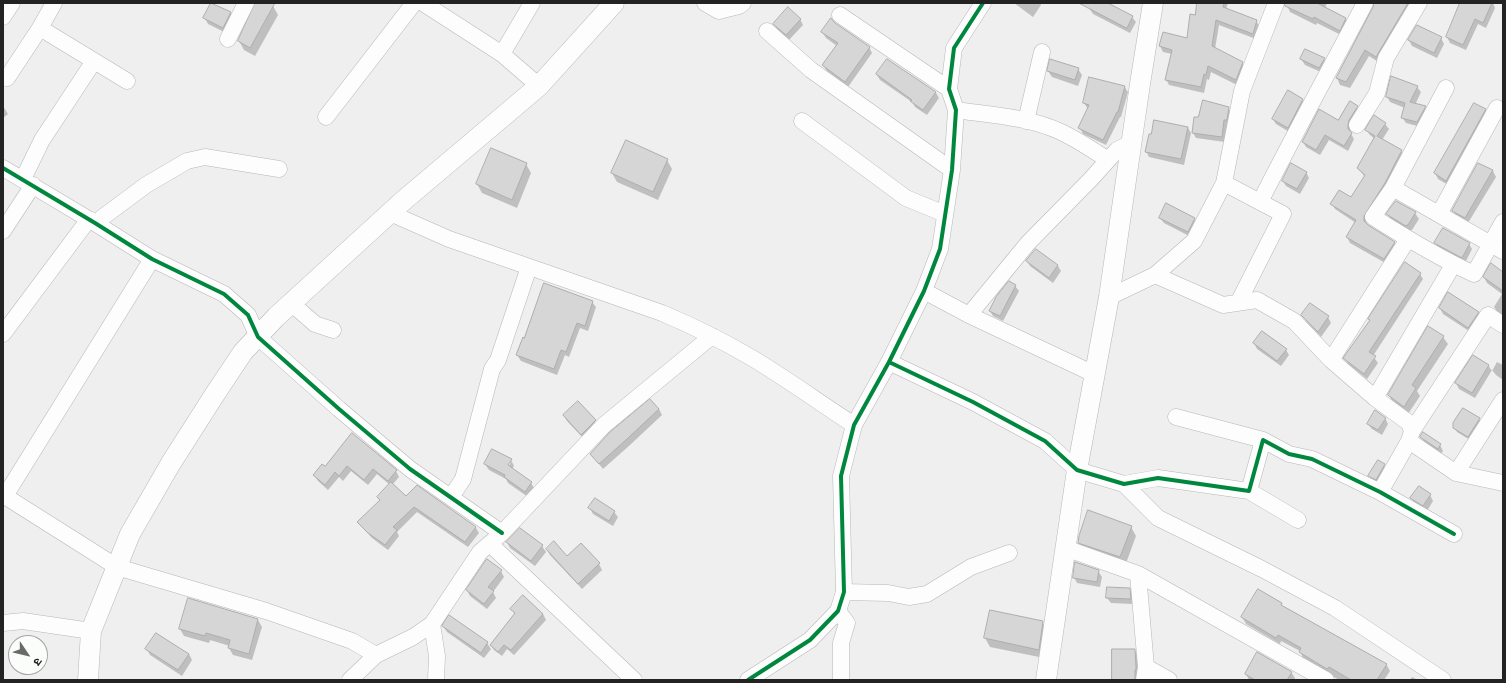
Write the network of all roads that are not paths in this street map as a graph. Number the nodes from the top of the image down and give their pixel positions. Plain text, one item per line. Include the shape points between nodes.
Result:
1 (12, 3) edge
2 (54, 3) edge
3 (246, 3) edge
4 (414, 3) edge
5 (423, 3) edge
6 (532, 3) edge
7 (614, 3) edge
8 (705, 3) edge
9 (743, 3) edge
10 (983, 3) edge
11 (1153, 3) edge
12 (1276, 3) edge
13 (1365, 3) edge
14 (1419, 3) edge
15 (840, 15) dead end
16 (3, 17) edge
17 (40, 28) junction
18 (767, 32) dead end
19 (228, 39) dead end
20 (1042, 52) dead end
21 (502, 54) junction
22 (94, 61) junction
23 (3, 76) edge
24 (127, 81) dead end
25 (539, 86) junction
26 (1446, 88) dead end
27 (949, 89) junction
28 (1497, 108) dead end
29 (956, 110) junction
30 (326, 117) dead end
31 (802, 121) dead end
32 (1026, 121) junction
33 (1357, 125) dead end
34 (1131, 143) junction
35 (1108, 160) junction
36 (3, 168) edge
37 (279, 169) dead end
38 (952, 170) junction
39 (28, 182) junction
40 (1224, 183) junction
41 (1393, 188) junction
42 (1260, 202) junction
43 (390, 214) junction
44 (945, 214) junction
45 (1440, 214) junction
46 (92, 221) junction
47 (1503, 222) edge
48 (3, 230) edge
49 (1408, 239) junction
50 (1497, 248) edge
51 (152, 259) junction
52 (1453, 265) junction
53 (529, 267) junction
54 (1155, 275) junction
55 (924, 291) junction
56 (1109, 297) junction
57 (291, 303) junction
58 (1238, 303) junction
59 (969, 315) junction
60 (1503, 325) edge
61 (333, 330) dead end
62 (3, 334) edge
63 (712, 336) junction
64 (258, 337) junction
65 (1331, 360) junction
66 (889, 362) junction
67 (1094, 374) junction
68 (1375, 398) junction
69 (1503, 400) edge
70 (1176, 417) dead end
71 (854, 425) junction
72 (1410, 436) junction
73 (1263, 440) junction
74 (1077, 470) junction
75 (1456, 473) junction
76 (1503, 482) edge
77 (1124, 484) junction
78 (1249, 491) junction
79 (1380, 492) junction
80 (4, 496) edge
81 (451, 497) junction
82 (1298, 520) dead end
83 (502, 533) junction
84 (1454, 534) dead end
85 (490, 544) junction
86 (1065, 548) junction
87 (1009, 553) dead end
88 (117, 567) junction
89 (1138, 574) junction
90 (844, 592) junction
91 (838, 611) junction
92 (3, 623) edge
93 (432, 624) junction
94 (91, 630) junction
95 (376, 655) junction
96 (1145, 674) edge
97 (88, 680) edge
98 (350, 680) edge
99 (436, 680) edge
100 (634, 680) edge
101 (748, 680) edge
102 (842, 680) edge
103 (1046, 680) edge
104 (1169, 680) edge
105 (1326, 680) edge
106 (1443, 680) edge

1 - 16 street
2 - 17 street
3 - 19 street
4 - 30 street
5 - 21 street
6 - 21 street
7 - 25 main road
8 - 9 street via 719,11
10 - 27 street via 954,48
11 - 34 main road
12 - 40 street via 1242,91
13 - 42 street
14 - 33 street via 1386,58 1378,93
15 - 27 street
17 - 22 street
17 - 23 street via 7,78
18 - 38 street via 811,70
20 - 32 street
21 - 25 street
22 - 24 street
22 - 39 street via 42,140
25 - 43 main road
26 - 41 street
27 - 29 street
28 - 45 street
29 - 32 street
29 - 38 street
31 - 44 street via 906,198
32 - 35 street via 1060,131
34 - 35 street via 1117,150
34 - 56 main road
35 - 59 street via 1028,243
36 - 39 street
37 - 46 street via 205,157 187,161
38 - 44 street
39 - 46 street
39 - 48 street
40 - 42 street
40 - 54 street via 1194,241
41 - 45 street
41 - 49 street via 1373,217
42 - 58 street via 1283,214
43 - 53 street via 449,239
43 - 57 main road
44 - 55 street via 940,249
45 - 50 street
46 - 51 street
46 - 62 street
47 - 50 street
49 - 52 street
49 - 65 street
50 - 52 street via 1474,274
51 - 64 street via 224,294 248,315
51 - 80 street
52 - 68 street
53 - 63 street via 662,313
53 - 81 street via 498,360 492,369 463,479
54 - 56 street
54 - 58 street via 1224,305
55 - 59 street
55 - 66 street
56 - 67 main road
57 - 61 street via 315,324
57 - 64 main road
58 - 65 street via 1257,300 1294,321
59 - 67 street
60 - 72 street via 1488,315
63 - 71 street via 753,359
63 - 83 street via 604,425
64 - 81 street via 410,469
64 - 88 main road via 235,364 171,463 130,534
65 - 68 street
66 - 71 street
66 - 74 street via 1045,441
67 - 74 main road
68 - 72 street via 1409,423
69 - 75 street
70 - 73 street
71 - 90 street via 841,476
72 - 75 street
72 - 79 street
73 - 78 street
73 - 79 street via 1289,454 1312,459
74 - 77 street
74 - 86 main road
75 - 76 street
77 - 78 street via 1158,478
77 - 106 street via 1158,518 1335,608
78 - 82 street
79 - 84 street
80 - 88 street
81 - 83 street
83 - 85 street
85 - 93 street via 480,552
85 - 100 street
86 - 89 street
86 - 103 main road
87 - 90 street via 971,567 927,594 909,597 888,593
88 - 94 main road
88 - 95 street via 266,611 352,641
89 - 96 street
89 - 105 street
90 - 91 street
91 - 101 street via 810,640
91 - 102 street via 847,623 841,643
92 - 94 street via 23,620
93 - 95 street via 413,637
93 - 99 street via 437,656
94 - 97 main road
95 - 98 street
96 - 104 street

